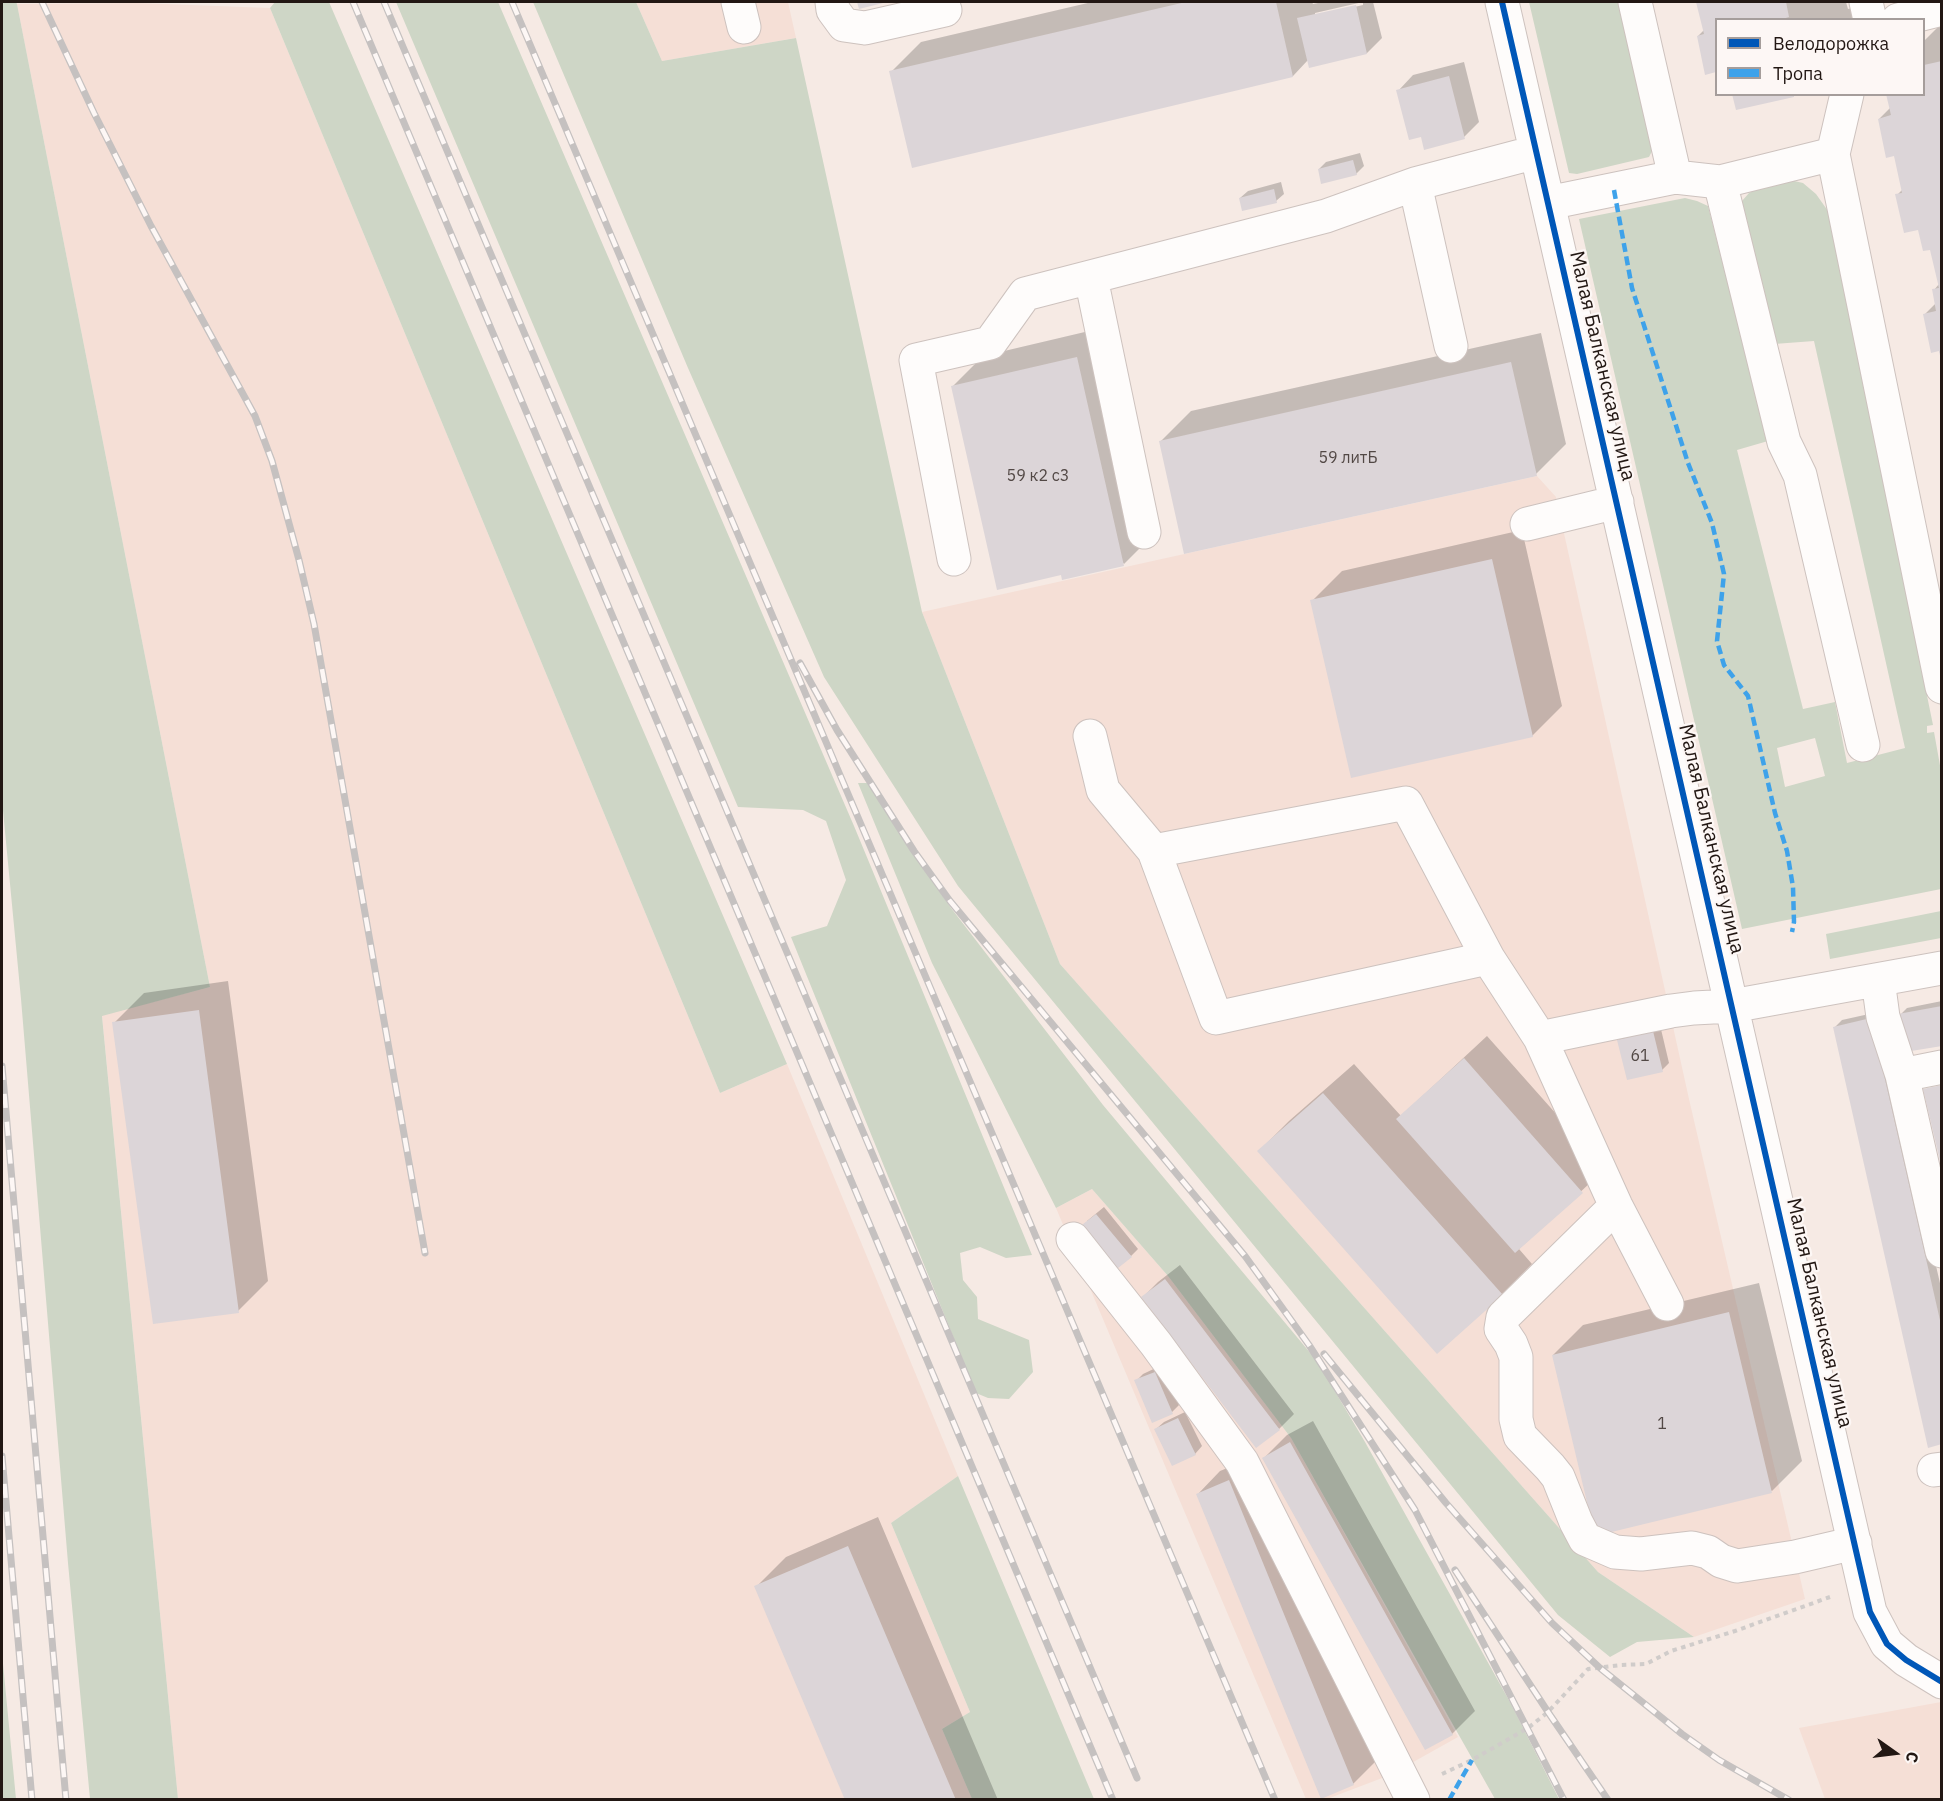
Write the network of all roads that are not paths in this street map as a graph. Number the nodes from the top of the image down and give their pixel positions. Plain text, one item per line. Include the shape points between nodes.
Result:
1 (832, 2) edge
2 (1502, 2) edge
3 (1635, 2) edge
4 (1866, 2) edge
5 (1941, 9) edge
6 (945, 10) dead end
7 (1870, 18) edge
8 (1906, 18) edge
9 (1847, 96) edge
10 (1536, 152) junction
11 (1833, 154) junction
12 (1675, 177) junction
13 (1720, 182) junction
14 (1415, 184) junction
15 (1548, 203) junction
16 (1091, 278) junction
17 (1451, 346) dead end
18 (1617, 502) junction
19 (1527, 524) dead end
20 (1144, 532) dead end
21 (954, 560) dead end
22 (1941, 687) edge
23 (1090, 736) dead end
24 (1863, 745) dead end
25 (1154, 851) junction
26 (1488, 958) junction
27 (1941, 968) edge
28 (1878, 980) junction
29 (1732, 1006) junction
30 (1540, 1038) junction
31 (1941, 1067) edge
32 (1902, 1075) junction
33 (1616, 1206) junction
34 (1072, 1239) dead end
35 (1941, 1251) edge
36 (1667, 1304) dead end
37 (1855, 1543) junction
38 (1933, 1670) edge
39 (1410, 1795) edge

1 - 6 street via 844,25 865,28
2 - 10 street, Малая Балканская улица
3 - 12 street
4 - 7 street
5 - 8 street
9 - 11 street
10 - 14 street
10 - 15 street, Малая Балканская улица
11 - 13 street
11 - 22 street
12 - 13 street
12 - 15 street
13 - 24 street via 1784,442 1800,475
14 - 16 street via 1326,216
14 - 17 street
15 - 18 street, Малая Балканская улица
16 - 20 street
16 - 21 street via 1025,294 990,343 916,360
18 - 19 street
18 - 29 street, Малая Балканская улица
23 - 25 street via 1103,790
25 - 26 street via 1406,803
25 - 26 street via 1216,1018
26 - 30 street
27 - 28 street
28 - 29 street
28 - 32 street via 1883,1017
29 - 30 street via 1671,1011
29 - 37 street, Малая Балканская улица
30 - 33 street
31 - 32 street
32 - 35 street
33 - 36 street
33 - 37 street via 1503,1317 1501,1329 1516,1357 1516,1419 1520,1436 1558,1477 1585,1539 1615,1552 1641,1554 1692,1548 1737,1566
34 - 39 street via 1156,1344 1242,1462
37 - 38 street, Малая Балканская улица via 1870,1612 1879,1632 1892,1649

